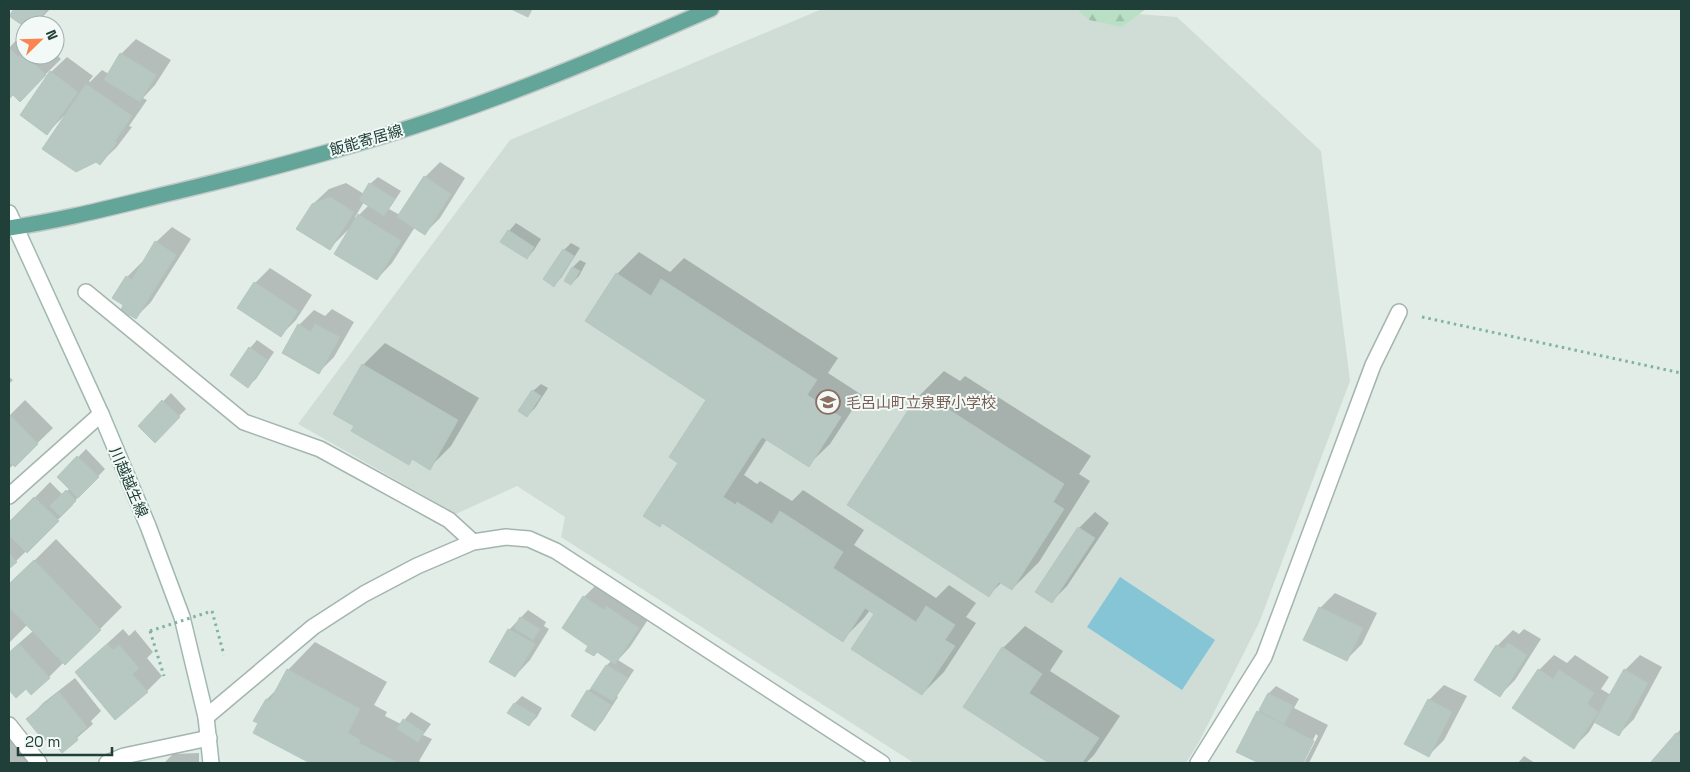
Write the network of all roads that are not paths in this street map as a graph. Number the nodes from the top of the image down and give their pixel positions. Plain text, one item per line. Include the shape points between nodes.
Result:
1 (710, 9) edge
2 (9, 213) edge
3 (12, 228) edge
4 (86, 292) dead end
5 (1399, 312) road end
6 (101, 414) junction
7 (9, 496) edge
8 (473, 542) junction
9 (206, 717) junction
10 (9, 725) edge
11 (209, 738) junction
12 (39, 763) edge
13 (107, 763) edge
14 (211, 763) edge
15 (882, 763) edge
16 (1198, 763) edge

1 - 3 main road, 飯能寄居線 via 535,83 384,136 196,187
2 - 3 street, 川越越生線
3 - 6 street, 川越越生線
4 - 8 street via 244,422 320,449 449,520
5 - 16 street via 1373,365 1264,657
6 - 7 street
6 - 9 street, 川越越生線 via 182,618
8 - 9 street via 416,566 320,622
8 - 15 street via 506,537 529,539 556,551
9 - 11 street, 川越越生線
10 - 12 street
11 - 13 street via 124,756
11 - 14 street, 川越越生線

